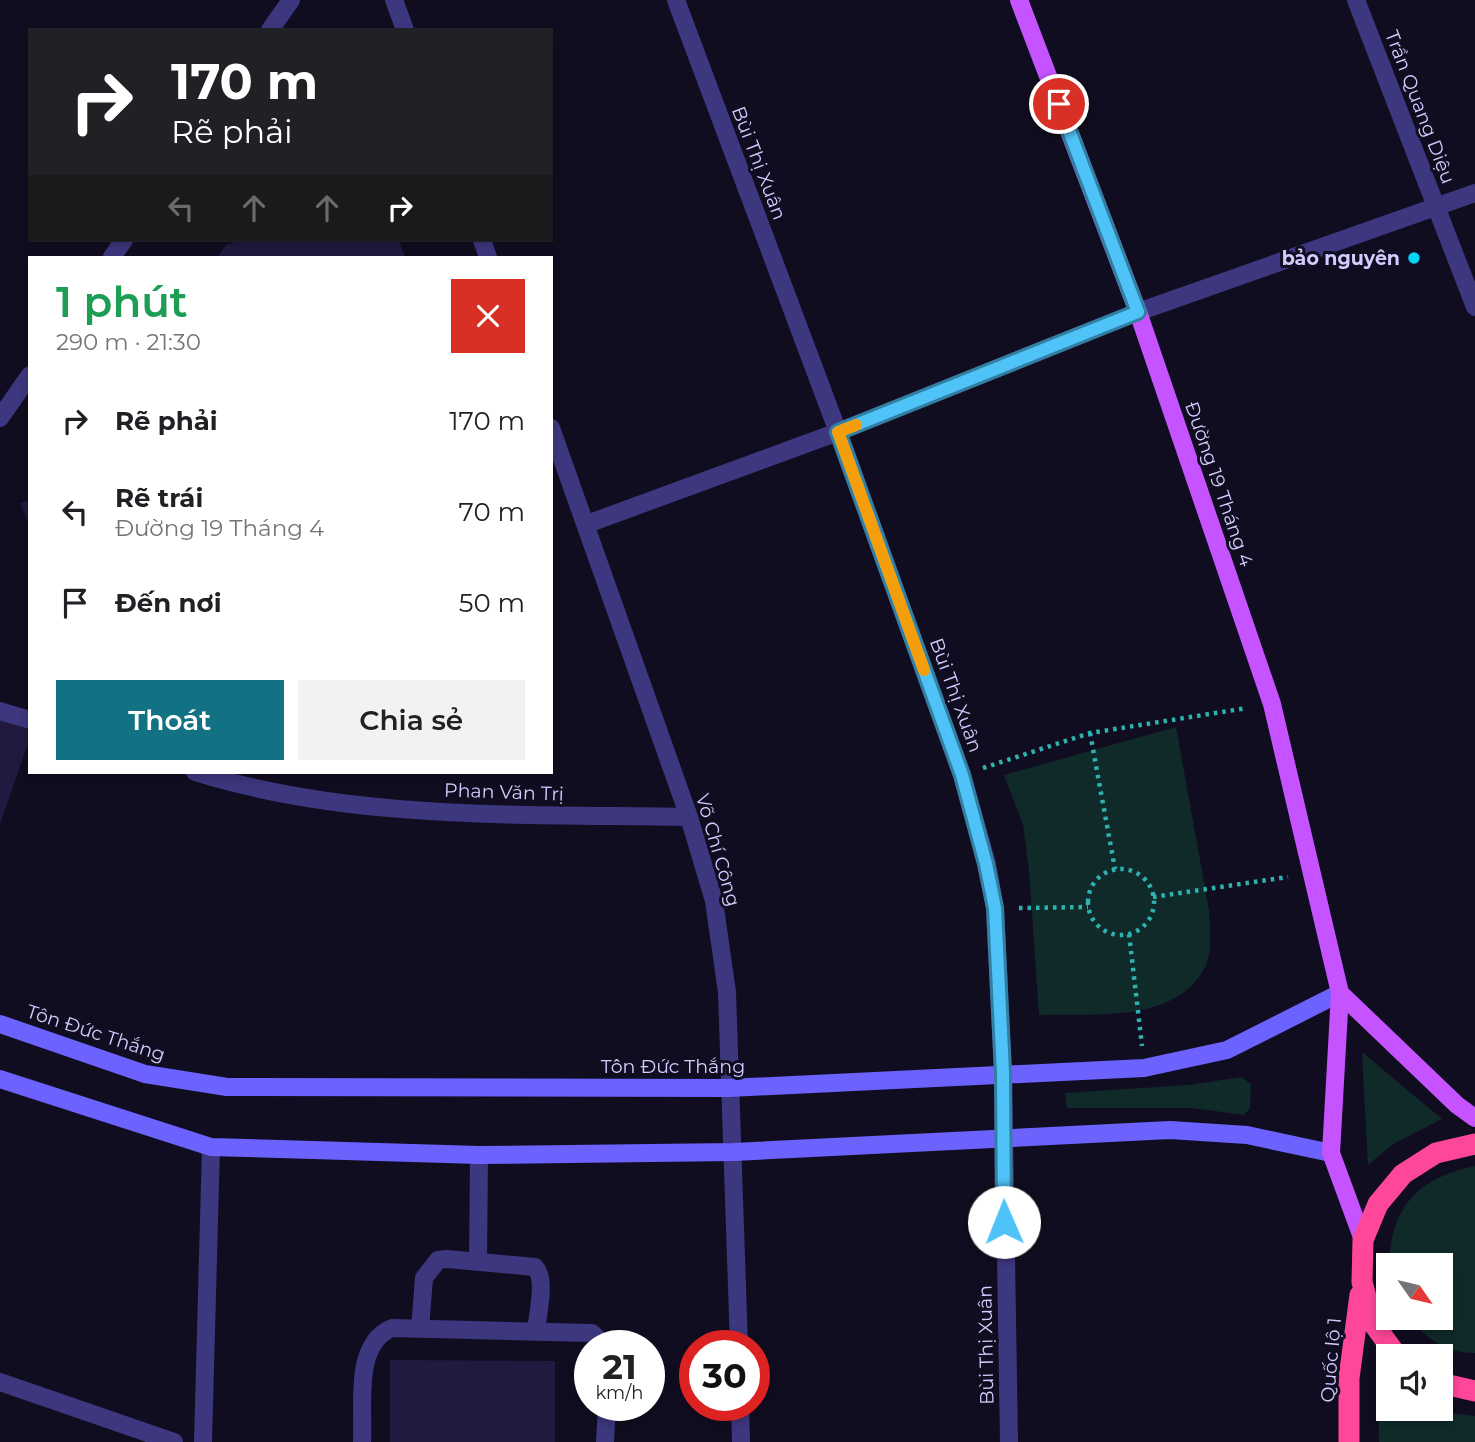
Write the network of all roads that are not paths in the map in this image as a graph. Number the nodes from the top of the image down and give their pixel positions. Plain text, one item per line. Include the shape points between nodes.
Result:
1 (291, 0) edge
2 (394, 0) edge
3 (676, 0) edge
4 (1019, 0) edge
5 (1356, 0) edge
6 (271, 28) edge
7 (404, 28) edge
8 (1475, 193) edge
9 (1436, 207) junction
10 (1475, 307) edge
11 (1138, 312) junction
12 (28, 378) edge
13 (0, 418) edge
14 (838, 432) junction
15 (553, 433) edge
16 (587, 524) junction
17 (0, 711) edge
18 (28, 719) edge
19 (203, 774) edge
20 (689, 817) junction
21 (1340, 993) junction
22 (0, 1024) edge
23 (1003, 1073) junction
24 (0, 1079) edge
25 (729, 1088) junction
26 (1475, 1118) edge
27 (1003, 1140) junction
28 (1475, 1144) edge
29 (211, 1147) junction
30 (734, 1152) junction
31 (1331, 1153) junction
32 (480, 1155) junction
33 (1363, 1240) junction
34 (478, 1262) junction
35 (1362, 1282) junction
36 (420, 1329) junction
37 (738, 1330) edge
38 (536, 1332) junction
39 (574, 1333) edge
40 (1388, 1344) edge
41 (0, 1382) edge
42 (1453, 1386) edge
43 (1475, 1391) edge
44 (606, 1421) edge
45 (740, 1421) edge
46 (174, 1442) edge
47 (203, 1442) edge
48 (362, 1442) edge
49 (605, 1442) edge
50 (741, 1442) edge
51 (1009, 1442) edge
52 (1349, 1442) edge

1 - 6 street
2 - 7 street
3 - 14 street, Bùi Thị Xuân
4 - 11 main road, Đường 19 Tháng 4
5 - 9 street, Trần Quang Diệu
8 - 9 street
9 - 10 street, Trần Quang Diệu
9 - 11 street
11 - 14 street
11 - 21 main road, Đường 19 Tháng 4 via 1272,704
12 - 13 street
14 - 16 street
14 - 23 street, Bùi Thị Xuân via 962,775 986,864 995,908
15 - 16 street, Võ Chí Công
16 - 20 street, Võ Chí Công
17 - 18 street
19 - 20 street, Phan Văn Trị via 299,797 452,812
20 - 25 street, Võ Chí Công via 714,901 727,992
21 - 23 main road, Tôn Đức Thắng via 1227,1050 1144,1068
21 - 26 main road
21 - 31 main road, Đường 19 Tháng 4
22 - 25 main road, Tôn Đức Thắng via 145,1074 227,1087
23 - 25 main road, Tôn Đức Thắng
23 - 27 street, Bùi Thị Xuân
24 - 29 main road
25 - 30 street, Võ Chí Công
27 - 30 main road
27 - 31 main road via 1170,1130 1247,1135
27 - 51 street, Bùi Thị Xuân
28 - 33 highway via 1436,1153 1403,1174 1378,1204
29 - 32 main road
29 - 47 street
30 - 32 main road
30 - 37 street, Võ Chí Công
31 - 33 main road, Đường 19 Tháng 4
32 - 34 street
33 - 35 highway
34 - 36 street via 438,1260 430,1268 424,1278
34 - 38 street via 539,1271
35 - 40 highway via 1373,1323
35 - 52 highway, Quốc lộ 1 via 1349,1378
36 - 38 street
36 - 48 street via 392,1328 372,1341 365,1359
38 - 39 street
41 - 46 street
42 - 43 highway
44 - 49 street
45 - 50 street

